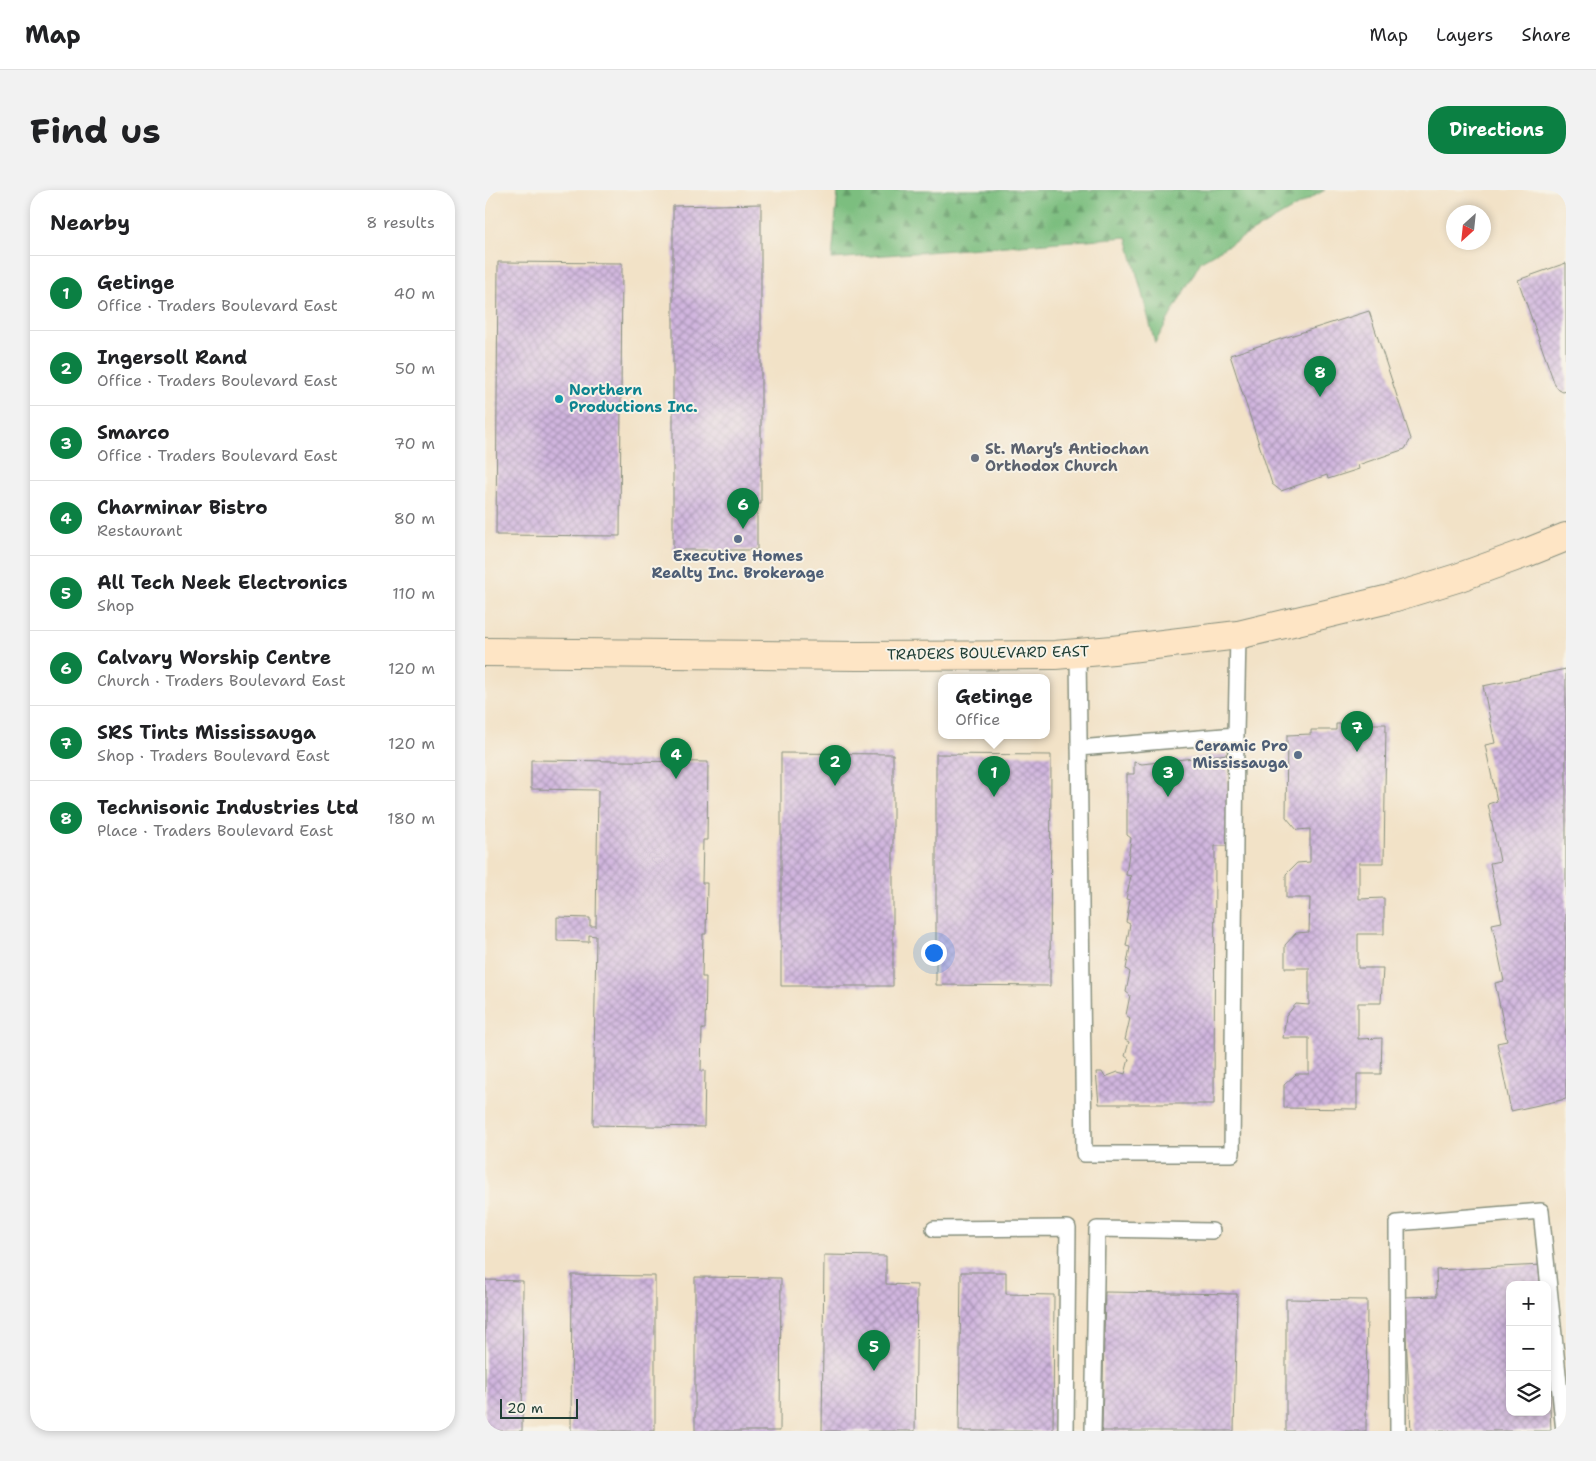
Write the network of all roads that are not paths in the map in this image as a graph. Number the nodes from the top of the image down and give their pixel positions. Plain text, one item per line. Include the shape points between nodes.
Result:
1 (1566, 537) edge
2 (1238, 635) junction
3 (485, 652) edge
4 (1078, 653) junction
5 (1235, 735) junction
6 (1079, 748) junction
7 (934, 1229) dead end
8 (1211, 1231) dead end
9 (1066, 1431) edge
10 (1093, 1431) edge
11 (1398, 1431) edge
12 (1564, 1431) edge

1 - 2 street, TRADERS BOULEVARD EAST via 1457,578 1389,599
2 - 4 street, TRADERS BOULEVARD EAST
2 - 5 lane
3 - 4 street, TRADERS BOULEVARD EAST via 787,656
4 - 6 lane
5 - 6 lane
5 - 6 lane via 1232,1154 1084,1154
7 - 9 lane via 1068,1228
8 - 10 lane via 1097,1229
11 - 12 lane via 1397,1224 1541,1211

